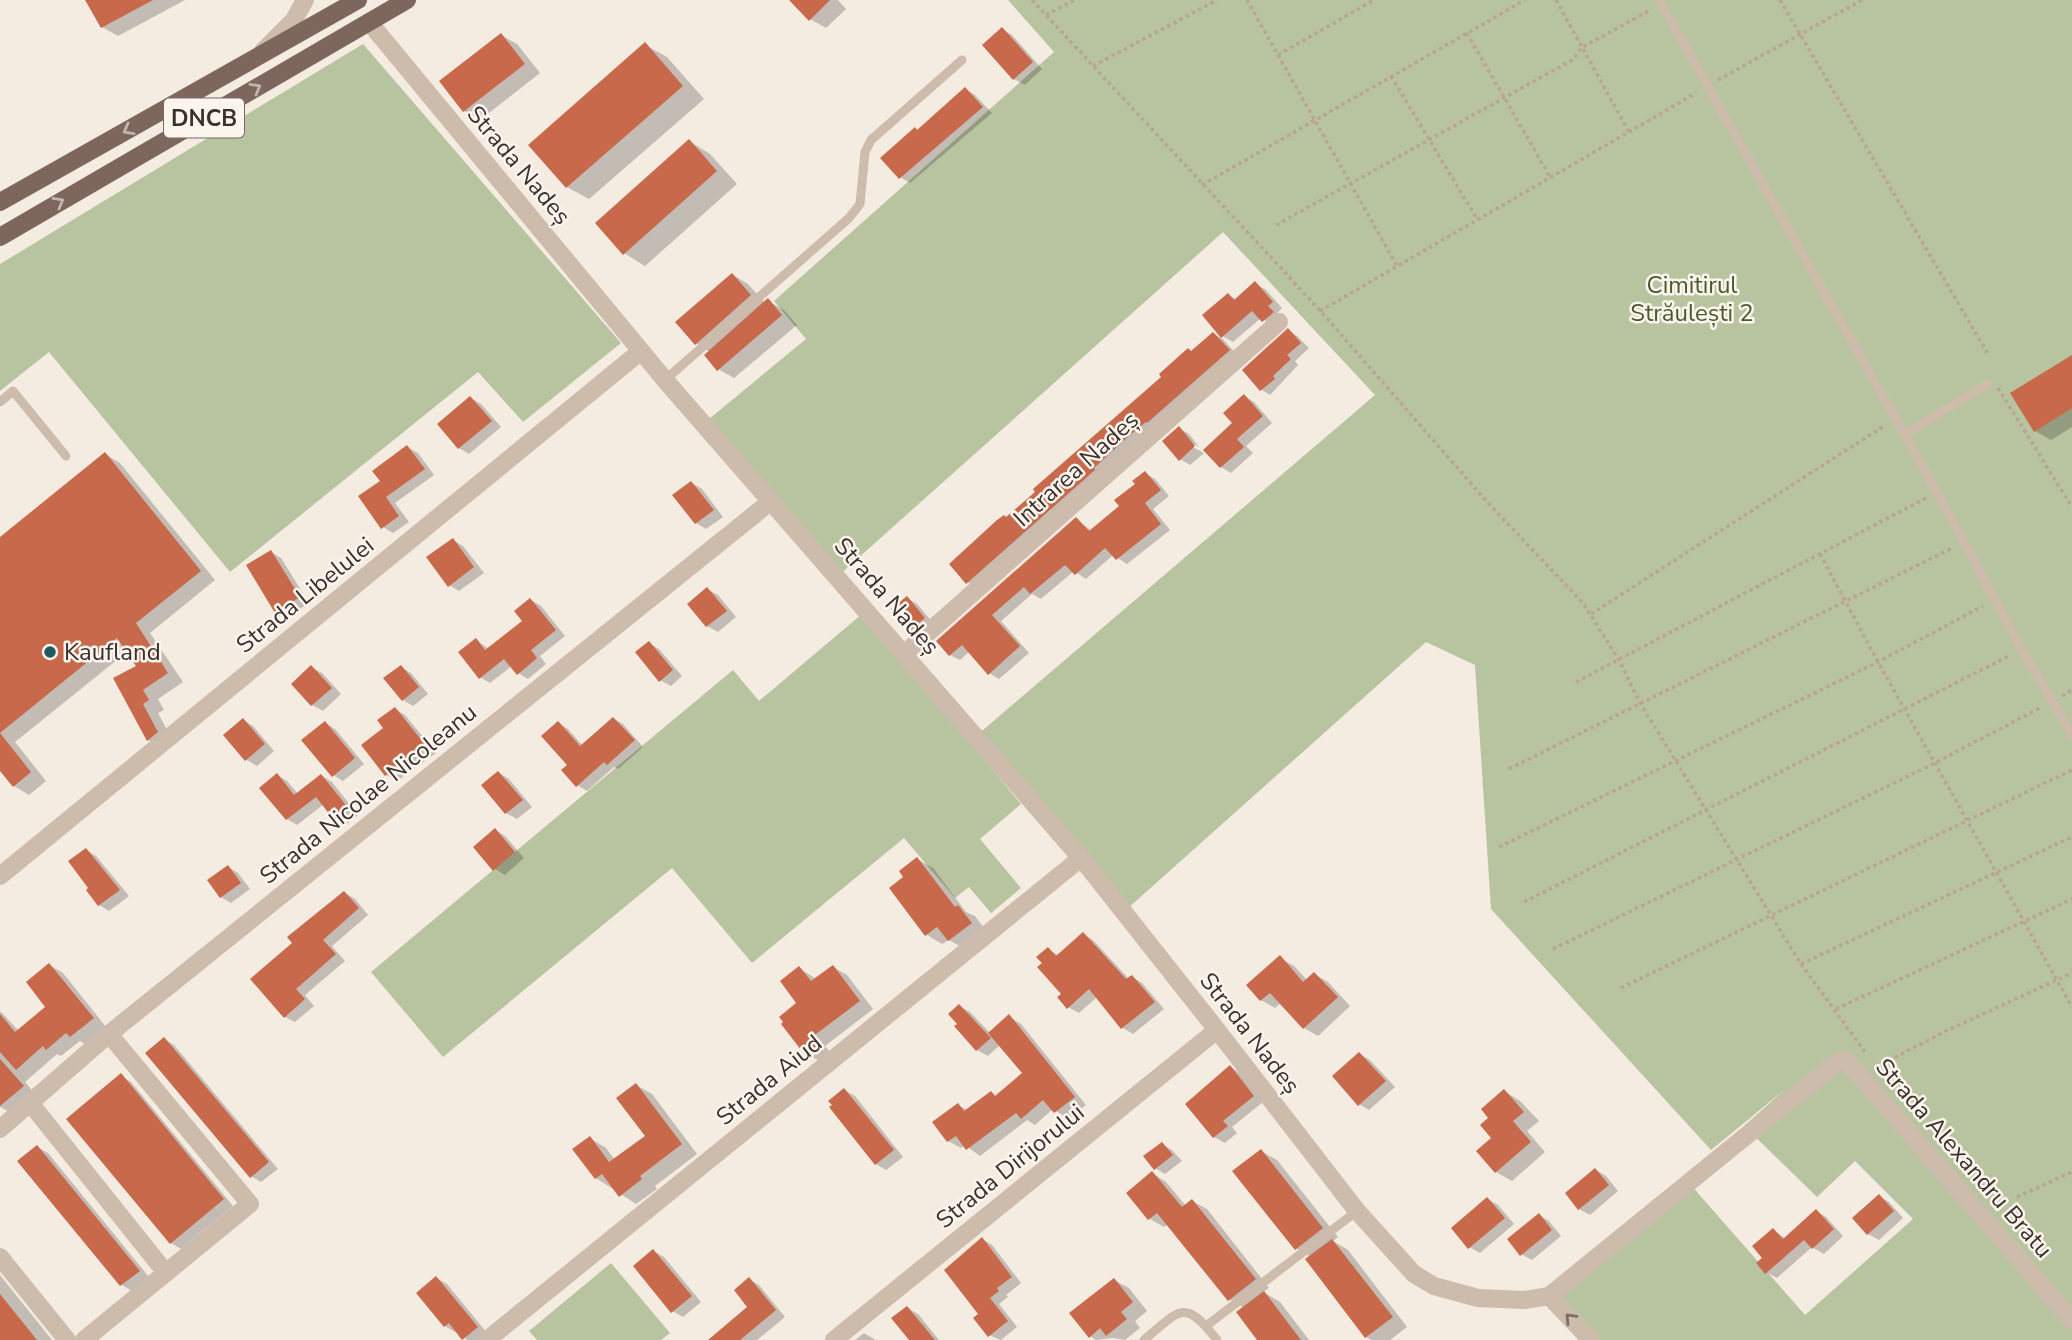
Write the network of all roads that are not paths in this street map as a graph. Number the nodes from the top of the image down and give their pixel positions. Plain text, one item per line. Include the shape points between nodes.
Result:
1 (305, 0) edge
2 (358, 0) edge
3 (407, 0) edge
4 (1660, 2) edge
5 (369, 22) junction
6 (256, 58) junction
7 (962, 60) dead end
8 (0, 202) edge
9 (0, 237) edge
10 (1279, 322) dead end
11 (641, 351) junction
12 (666, 380) junction
13 (1990, 382) road end
14 (0, 402) edge
15 (1904, 435) junction
16 (65, 457) dead end
17 (770, 502) junction
18 (905, 653) junction
19 (2072, 735) edge
20 (1081, 858) junction
21 (0, 876) edge
22 (1217, 1030) junction
23 (109, 1034) junction
24 (31, 1104) junction
25 (0, 1129) edge
26 (1357, 1211) junction
27 (0, 1257) edge
28 (166, 1273) junction
29 (1549, 1296) junction
30 (2072, 1320) edge
31 (1206, 1326) junction
32 (509, 1333) edge
33 (67, 1340) edge
34 (84, 1340) edge
35 (487, 1340) edge
36 (834, 1340) edge
37 (1144, 1340) edge
38 (1217, 1340) edge
39 (1591, 1340) edge

1 - 6 street via 294,20
2 - 6 main road, DNCB
3 - 5 main road, DNCB
4 - 15 lane
9 -> 5 main road, DNCB
5 - 11 street, Strada Nadeș
6 -> 8 main road, DNCB
7 - 12 lane via 871,140 865,152 860,204 849,218
10 - 18 street, Intrarea Nadeș
11 - 12 street, Strada Nadeș
11 - 21 street, Strada Libelulei
12 - 17 street, Strada Nadeș
13 - 15 lane
14 - 16 lane via 13,391
15 - 19 lane
17 - 18 street, Strada Nadeș
17 - 23 street, Strada Nicolae Nicoleanu
18 - 20 street, Strada Nadeș
20 - 22 street, Strada Nadeș
20 - 32 street, Strada Aiud
22 - 26 street, Strada Nadeș
22 - 36 street, Strada Dirijorului
23 - 24 street, Strada Nicolae Nicoleanu
23 - 28 street via 250,1204
24 - 25 street, Strada Nicolae Nicoleanu
24 - 28 street
26 - 29 street, Strada Nadeș via 1414,1273 1434,1286 1499,1300
26 - 31 lane
27 - 33 street
28 - 34 street
29 - 30 street, Strada Alexandru Bratu via 1836,1063 1846,1060
39 -> 29 street
31 - 37 lane via 1185,1311
31 - 38 lane
32 - 35 street, Strada Aiud

